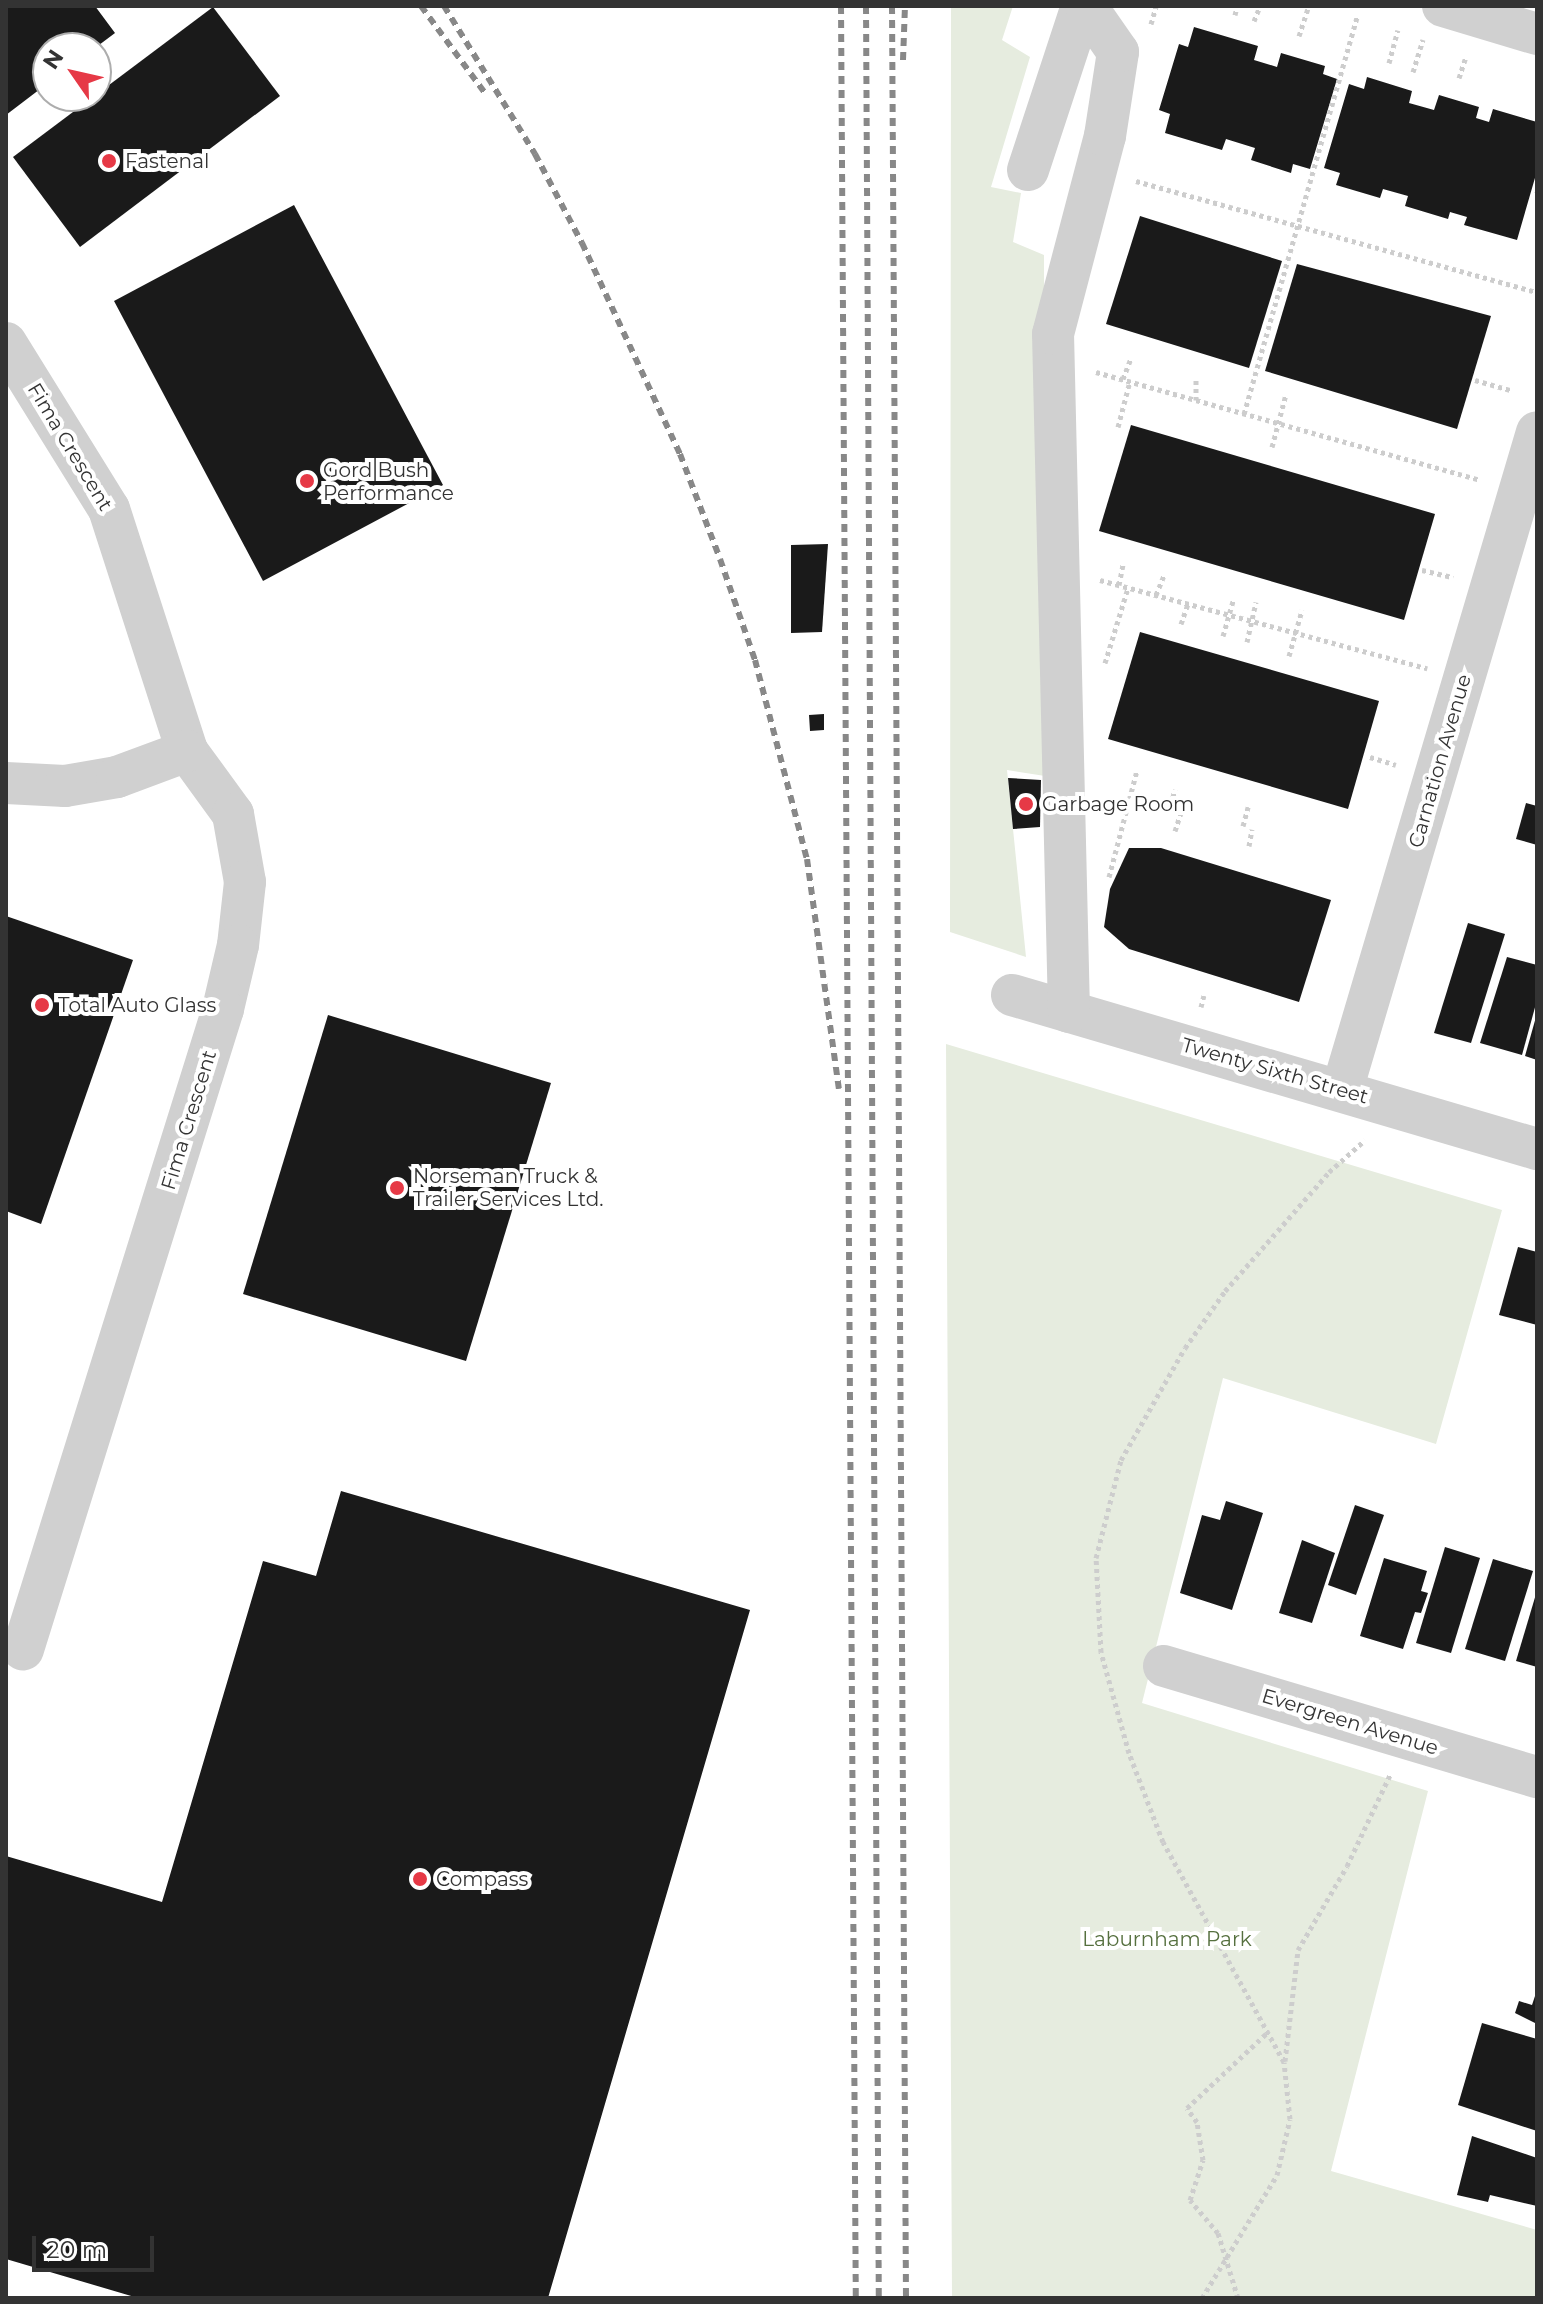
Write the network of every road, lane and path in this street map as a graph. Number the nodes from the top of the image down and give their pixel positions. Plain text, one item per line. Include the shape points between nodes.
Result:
1 (1084, 6) edge
2 (1237, 6) edge
3 (1260, 6) edge
4 (1309, 6) edge
5 (1235, 15) dead end
6 (1357, 17) dead end
7 (1254, 21) dead end
8 (1434, 22) edge
9 (1398, 30) dead end
10 (1537, 34) edge
11 (1299, 36) dead end
12 (1468, 52) dead end
13 (1389, 63) dead end
14 (1413, 72) dead end
15 (1459, 78) dead end
16 (1028, 170) dead end
17 (1096, 170) junction
18 (1299, 224) junction
19 (1537, 292) edge
20 (6, 343) edge
21 (1131, 358) dead end
22 (1053, 360) junction
23 (1196, 377) dead end
24 (1123, 379) junction
25 (1475, 380) dead end
26 (1130, 381) junction
27 (1511, 390) dead end
28 (1286, 394) dead end
29 (1196, 400) junction
30 (1244, 414) junction
31 (1278, 423) junction
32 (1118, 427) dead end
33 (1537, 432) edge
34 (1272, 447) dead end
35 (1485, 482) dead end
36 (1123, 564) dead end
37 (1057, 567) junction
38 (1422, 570) dead end
39 (1164, 575) dead end
40 (1457, 578) dead end
41 (1119, 585) junction
42 (1156, 595) junction
43 (1233, 600) dead end
44 (1256, 602) dead end
45 (1188, 604) junction
46 (1302, 610) dead end
47 (1229, 615) junction
48 (1251, 621) junction
49 (1181, 624) dead end
50 (1297, 633) junction
51 (1223, 636) dead end
52 (1247, 642) dead end
53 (1289, 656) dead end
54 (1431, 669) dead end
55 (187, 751) junction
56 (1370, 757) dead end
57 (1403, 766) dead end
58 (1137, 770) dead end
59 (6, 783) edge
60 (1175, 789) dead end
61 (1171, 805) dead end
62 (1248, 807) dead end
63 (1182, 809) dead end
64 (1243, 826) dead end
65 (1252, 829) dead end
66 (1175, 831) dead end
67 (1249, 846) dead end
68 (1106, 888) dead end
69 (1012, 995) dead end
70 (1069, 1012) junction
71 (1342, 1090) junction
72 (1537, 1149) edge
73 (23, 1649) dead end
74 (1164, 1666) dead end
75 (1398, 1736) junction
76 (1537, 1777) edge
77 (1267, 2033) dead end
78 (1284, 2062) dead end
79 (1225, 2262) junction
80 (1202, 2298) edge
81 (1238, 2298) edge

1 - 16 street
1 - 17 street via 1118,52
2 - 5 path
3 - 7 path
4 - 11 path
6 - 18 path
8 - 10 street
8 - 14 path
9 - 13 path
12 - 15 path
17 - 18 path
17 - 22 street via 1053,334
18 - 19 path
18 - 30 path
20 - 55 street, Fima Crescent via 109,509
21 - 24 path
22 - 24 path
22 - 37 street
23 - 29 path
24 - 26 path
25 - 27 path
26 - 29 path
26 - 32 path
28 - 31 path
29 - 30 path
30 - 31 path
31 - 34 path
31 - 35 path
33 - 71 street, Carnation Avenue
36 - 41 path
37 - 41 path
37 - 70 street
38 - 40 path
39 - 42 path
41 - 42 path
42 - 45 path
43 - 47 path
44 - 48 path
45 - 47 path
45 - 49 path
46 - 50 path
47 - 48 path
47 - 51 path
48 - 50 path
48 - 52 path
50 - 53 path
50 - 54 path
55 - 59 street via 91,782
55 - 73 street, Fima Crescent via 233,814 245,882 238,945 223,1009
56 - 57 path
58 - 68 path
60 - 61 path
62 - 64 path
63 - 66 path
65 - 67 path
69 - 70 street, Twenty Sixth Street
70 - 71 street, Twenty Sixth Street
71 - 72 street, Twenty Sixth Street
74 - 75 street, Evergreen Avenue
75 - 76 street, Evergreen Avenue
75 - 78 path via 1374,1809 1298,1950
77 - 79 path via 1187,2108 1197,2122 1203,2160 1190,2200 1218,2233
79 - 80 path
79 - 81 path

